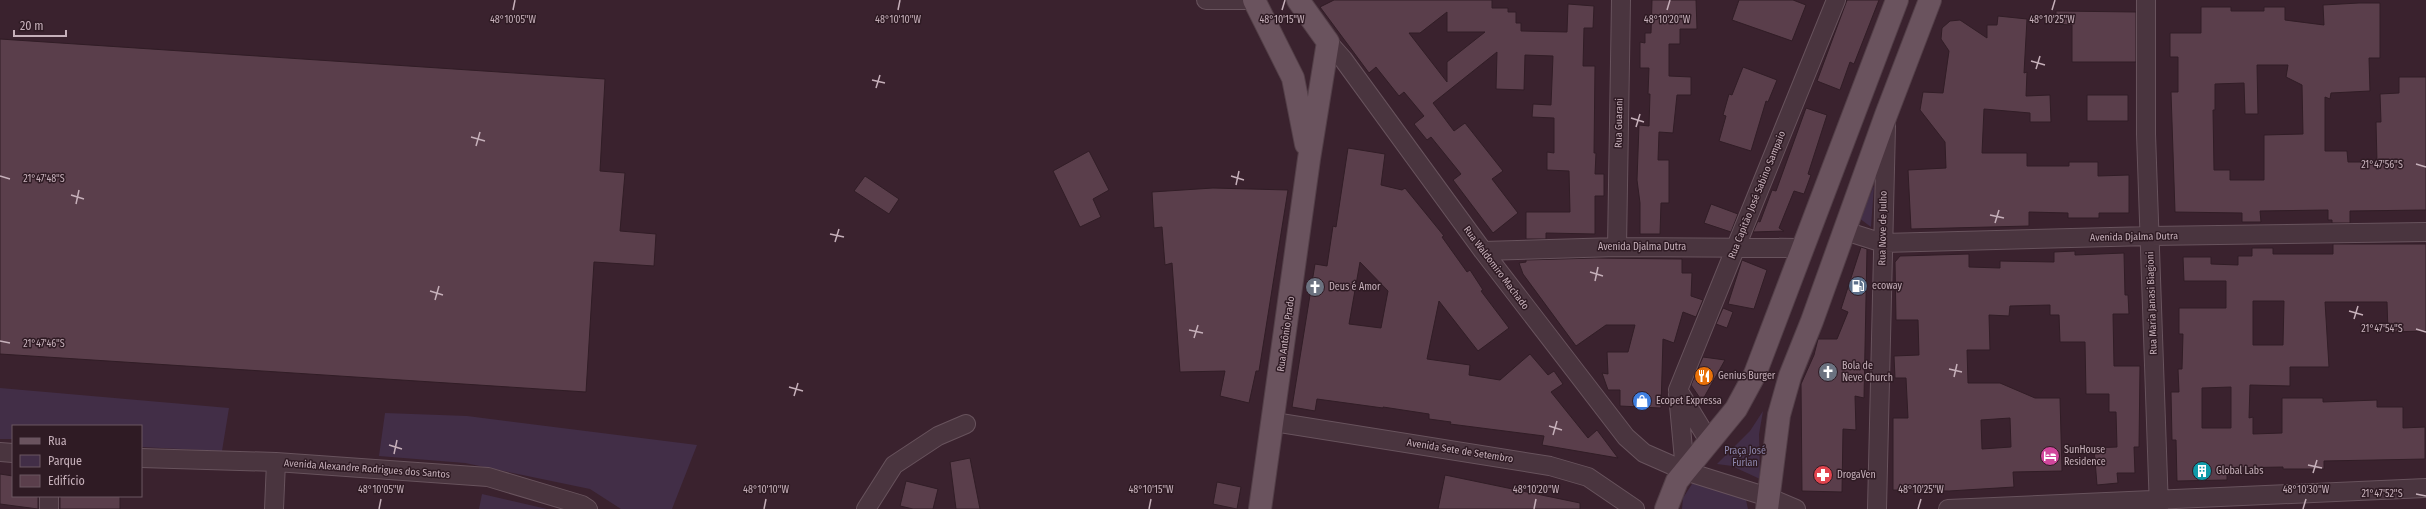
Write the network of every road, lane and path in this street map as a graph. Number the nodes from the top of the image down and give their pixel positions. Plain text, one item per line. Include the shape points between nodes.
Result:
1 (1206, 0) edge
2 (1255, 0) edge
3 (1298, 0) edge
4 (1621, 0) edge
5 (1836, 0) edge
6 (1897, 0) edge
7 (1930, 0) edge
8 (2146, 0) edge
9 (1328, 42) junction
10 (1886, 115) junction
11 (1309, 159) junction
12 (1822, 193) junction
13 (1845, 231) junction
14 (2426, 232) edge
15 (2150, 236) junction
16 (1883, 243) junction
17 (1617, 247) junction
18 (1736, 247) junction
19 (1801, 248) junction
20 (1482, 252) junction
21 (1678, 390) junction
22 (1274, 422) junction
23 (966, 424) dead end
24 (1710, 441) junction
25 (0, 452) edge
26 (12, 453) edge
27 (142, 458) edge
28 (276, 462) junction
29 (1685, 471) junction
30 (2426, 488) edge
31 (49, 497) edge
32 (1768, 503) edge
33 (2159, 505) edge
34 (49, 509) edge
35 (274, 509) edge
36 (588, 509) edge
37 (866, 509) edge
38 (1260, 509) edge
39 (1635, 509) edge
40 (1666, 509) edge
41 (1796, 509) edge
42 (1878, 509) edge
43 (1948, 509) edge

1 - 2 street
2 - 11 main road via 1293,78
3 - 9 main road
4 - 17 street, Rua Guarani
5 - 18 street, Rua Capitão José Sabino Sampaio
6 - 12 main road
7 - 10 main road
8 - 15 street, Rua Maria Janasi Biagioni via 2146,134
9 - 11 main road, Rua Antônio Prado
9 - 20 street, Rua Waldomiro Machado via 1343,59
10 - 13 main road
10 - 16 street, Rua Nove de Julho
11 - 22 main road, Rua Antônio Prado
12 - 13 main road via 1828,214 1835,224
12 - 19 main road
13 - 16 street, Avenida Djalma Dutra
13 - 32 main road via 1790,376 1779,415
14 - 15 street, Avenida Djalma Dutra
15 - 16 street, Avenida Djalma Dutra
15 - 33 street, Rua Maria Janasi Biagioni
16 - 42 street, Rua Nove de Julho
17 - 18 street, Avenida Djalma Dutra
17 - 20 street, Avenida Djalma Dutra
18 - 19 street, Avenida Djalma Dutra
18 - 21 street, Rua Capitão José Sabino Sampaio
19 - 24 main road via 1755,374 1736,409
20 - 29 street, Rua Waldomiro Machado via 1626,437 1644,454
21 - 24 street
21 - 29 street, Rua Capitão José Sabino Sampaio
22 - 38 main road, Rua Antônio Prado
22 - 39 street, Avenida Sete de Setembro via 1550,466 1588,477
23 - 37 street via 938,436 894,465
24 - 29 main road
25 - 26 street
27 - 28 street, Avenida Alexandre Rodrigues dos Santos
28 - 35 street
28 - 36 street, Avenida Alexandre Rodrigues dos Santos via 488,477
29 - 32 street, Rua Waldomiro Machado
29 - 40 main road via 1677,481
30 - 33 street
31 - 34 street
32 - 41 street
33 - 43 street

